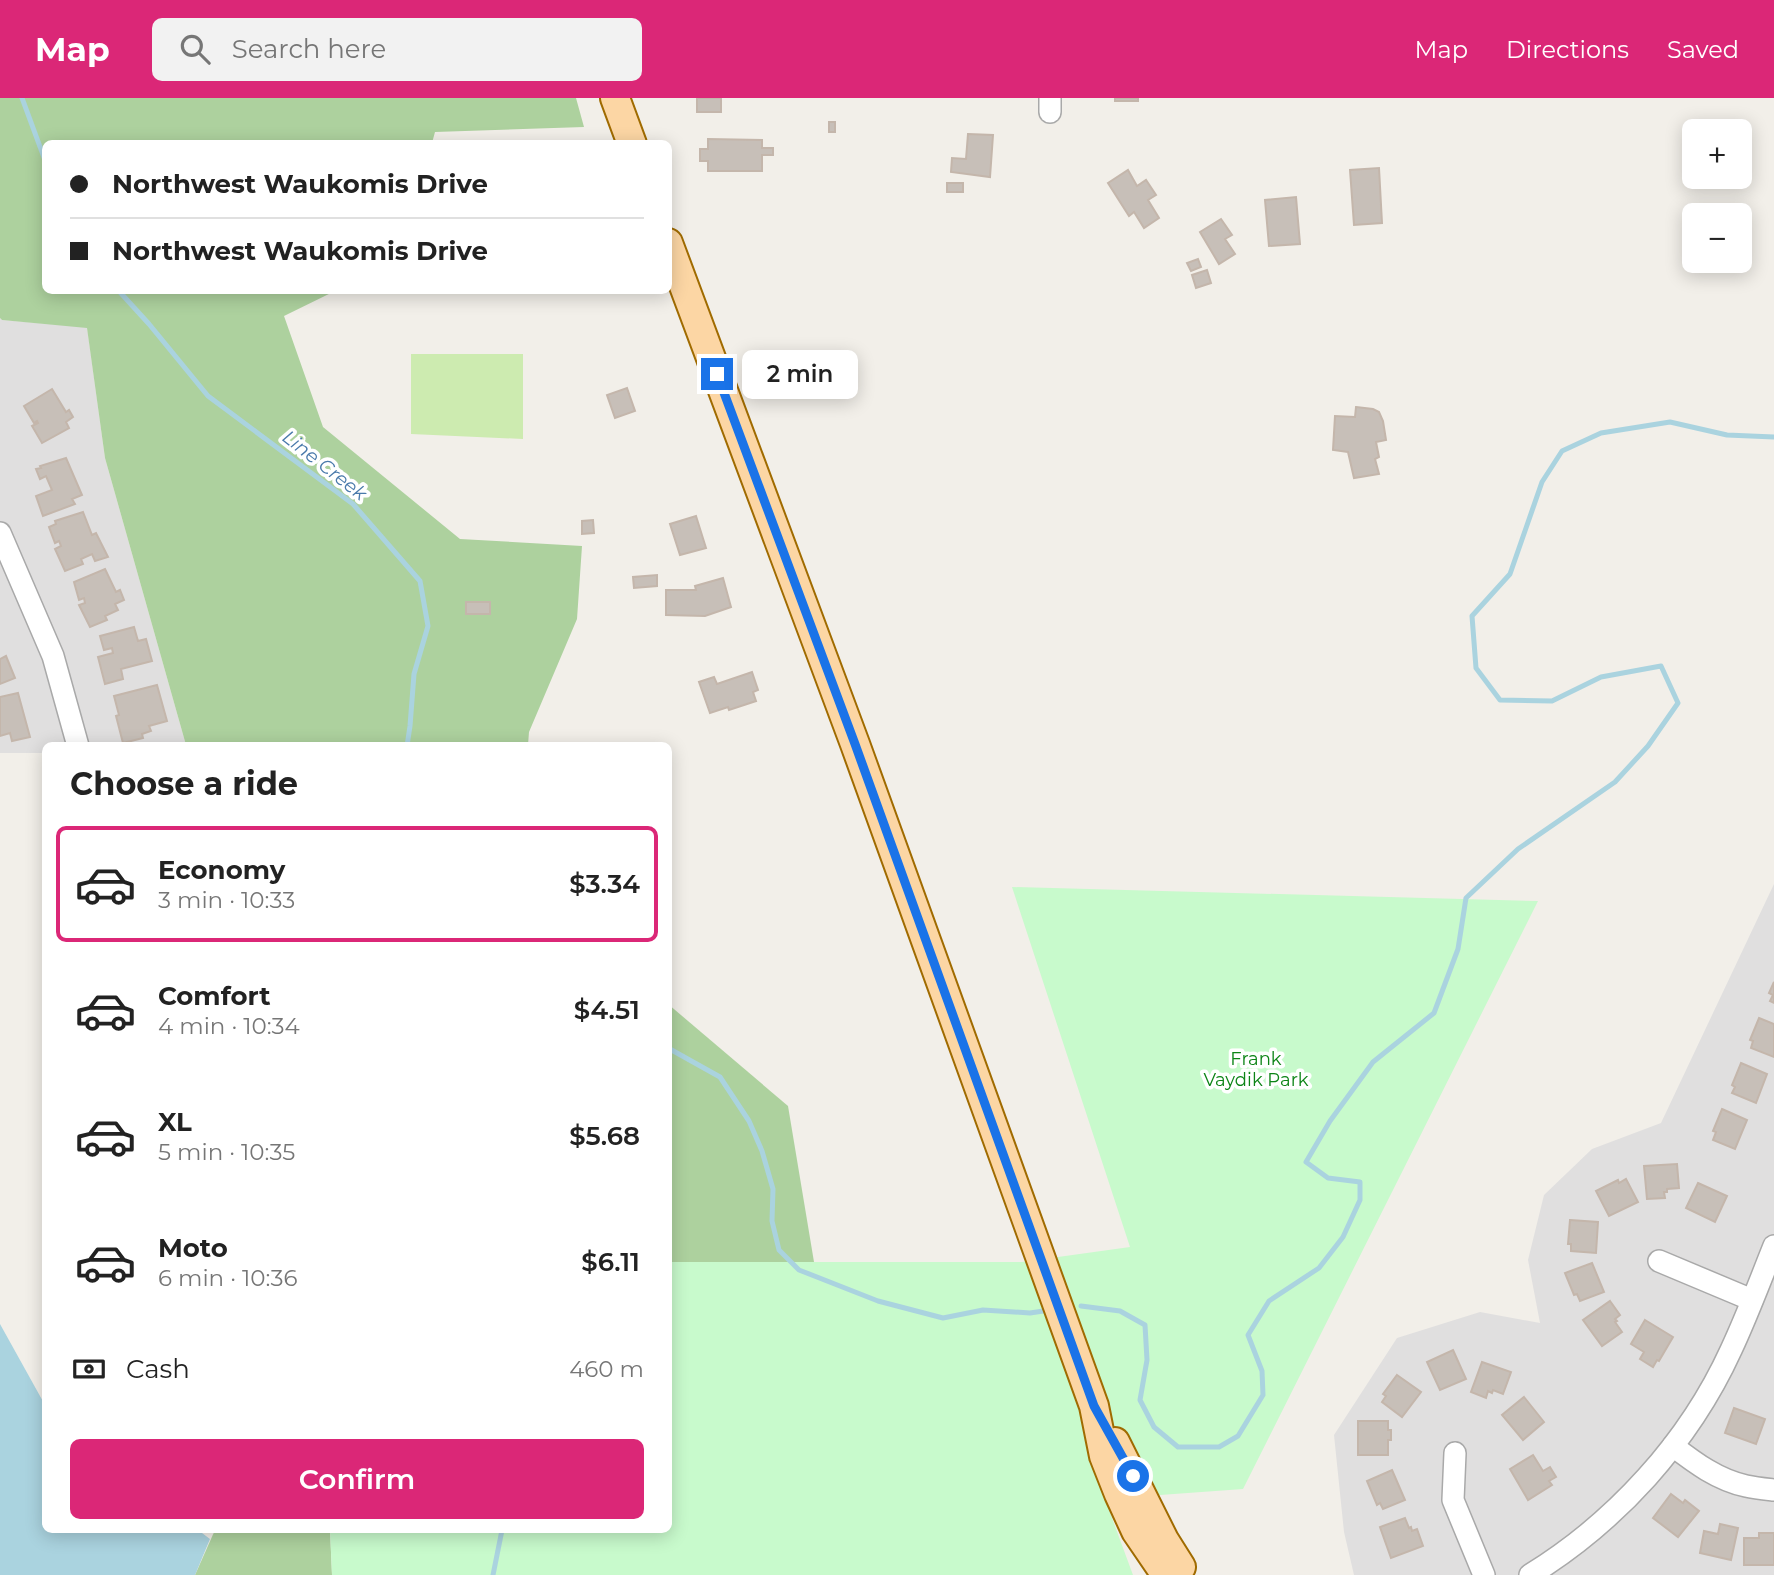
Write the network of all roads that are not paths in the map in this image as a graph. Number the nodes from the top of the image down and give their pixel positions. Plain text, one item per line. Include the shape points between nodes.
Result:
1 (615, 98) edge
2 (631, 140) edge
3 (672, 254) edge
4 (0, 533) edge
5 (77, 742) edge
6 (1774, 1246) edge
7 (1659, 1261) dead end
8 (1752, 1300) junction
9 (1094, 1406) junction
10 (1673, 1446) junction
11 (1455, 1453) dead end
12 (1774, 1490) edge
13 (1166, 1575) edge
14 (1185, 1575) edge
15 (1484, 1575) edge
16 (1530, 1575) edge

1 - 2 main road
3 - 9 main road
4 - 5 street via 53,656
6 - 8 street
7 - 8 street
8 - 10 street via 1713,1386
9 - 13 main road via 1104,1456 1119,1494 1136,1531
9 - 14 main road
10 - 12 street via 1713,1474 1744,1486
10 - 16 street via 1616,1509
11 - 15 street via 1454,1500

